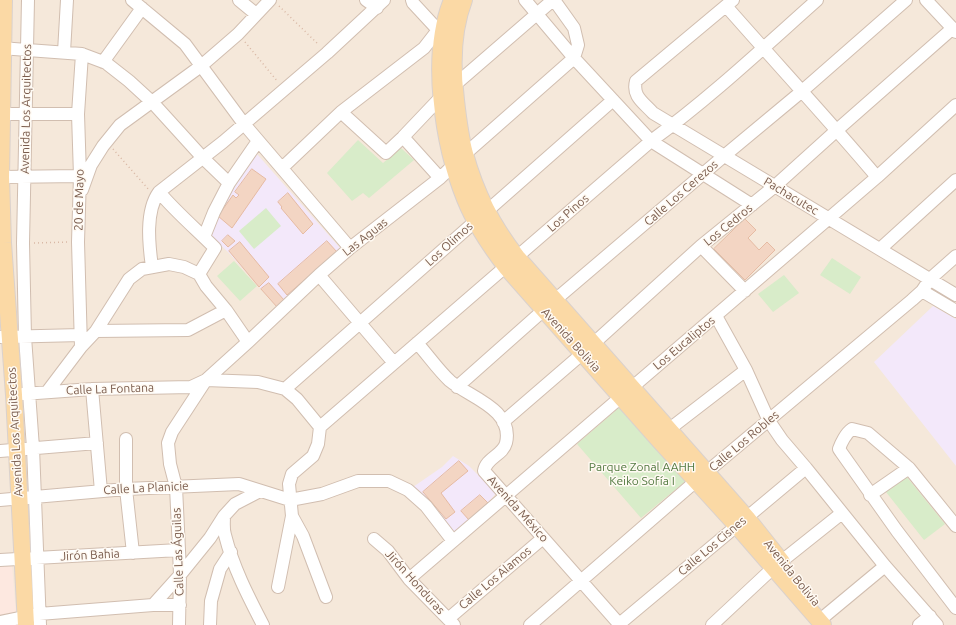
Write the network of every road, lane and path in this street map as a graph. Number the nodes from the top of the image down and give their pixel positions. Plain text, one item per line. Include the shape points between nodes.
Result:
1 (4, 0) edge
2 (28, 0) edge
3 (67, 0) edge
4 (132, 0) edge
5 (239, 0) edge
6 (366, 0) edge
7 (412, 0) edge
8 (452, 0) edge
9 (464, 0) edge
10 (525, 0) edge
11 (554, 0) edge
12 (817, 0) edge
13 (905, 0) edge
14 (926, 0) edge
15 (275, 3) edge
16 (730, 3) edge
17 (380, 4) edge
18 (142, 8) junction
19 (256, 14) junction
20 (537, 14) junction
21 (441, 30) junction
22 (955, 30) edge
23 (238, 34) junction
24 (2, 48) edge
25 (763, 48) junction
26 (28, 49) junction
27 (64, 52) junction
28 (327, 53) junction
29 (82, 54) junction
30 (574, 58) junction
31 (103, 62) junction
32 (201, 66) junction
33 (454, 85) junction
34 (285, 89) junction
35 (801, 92) junction
36 (442, 96) junction
37 (613, 100) junction
38 (153, 103) junction
39 (956, 105) edge
40 (341, 112) junction
41 (1, 114) edge
42 (26, 114) junction
43 (78, 114) junction
44 (244, 124) junction
45 (674, 124) junction
46 (837, 130) junction
47 (403, 137) junction
48 (258, 141) junction
49 (652, 141) junction
50 (106, 142) junction
51 (724, 156) junction
52 (203, 158) junction
53 (459, 159) junction
54 (282, 168) junction
55 (703, 174) junction
56 (80, 176) junction
57 (1, 177) edge
58 (24, 177) junction
59 (877, 177) junction
60 (440, 178) junction
61 (956, 180) edge
62 (229, 183) junction
63 (775, 186) junction
64 (157, 195) junction
65 (79, 199) junction
66 (752, 205) junction
67 (481, 215) junction
68 (829, 219) junction
69 (204, 237) junction
70 (78, 242) junction
71 (1, 243) edge
72 (22, 243) junction
73 (701, 246) junction
74 (350, 248) junction
75 (880, 249) junction
76 (956, 256) edge
77 (512, 262) junction
78 (152, 267) junction
79 (200, 274) junction
80 (319, 275) junction
81 (930, 279) junction
82 (745, 290) junction
83 (922, 291) junction
84 (956, 295) edge
85 (550, 305) junction
86 (226, 310) junction
87 (956, 311) edge
88 (716, 316) junction
89 (360, 323) junction
90 (96, 331) junction
91 (4, 337) edge
92 (25, 337) junction
93 (81, 341) junction
94 (248, 342) junction
95 (417, 343) junction
96 (588, 348) junction
97 (394, 363) junction
98 (746, 370) junction
99 (206, 380) junction
100 (457, 387) junction
101 (92, 389) junction
102 (285, 389) junction
103 (47, 392) junction
104 (626, 392) junction
105 (22, 394) junction
106 (769, 421) junction
107 (503, 422) junction
108 (320, 427) junction
109 (172, 432) joint
110 (662, 434) junction
111 (126, 439) dead end
112 (97, 443) junction
113 (33, 448) junction
114 (16, 449) junction
115 (0, 451) edge
116 (806, 468) junction
117 (909, 468) junction
118 (702, 477) junction
119 (176, 487) junction
120 (126, 488) junction
121 (101, 491) junction
122 (260, 491) junction
123 (870, 495) junction
124 (506, 496) junction
125 (27, 497) junction
126 (0, 500) edge
127 (290, 500) junction
128 (842, 513) junction
129 (224, 516) junction
130 (292, 516) junction
131 (742, 522) junction
132 (956, 526) edge
133 (543, 538) junction
134 (374, 540) dead end
135 (453, 541) junction
136 (179, 550) junction
137 (230, 552) junction
138 (132, 553) junction
139 (30, 559) junction
140 (0, 560) edge
141 (777, 565) junction
142 (884, 566) junction
143 (180, 575) junction
144 (409, 579) junction
145 (581, 581) junction
146 (278, 587) dead end
147 (326, 597) dead end
148 (153, 605) junction
149 (180, 605) junction
150 (956, 608) edge
151 (33, 620) edge
152 (933, 620) edge
153 (0, 622) edge
154 (451, 622) edge
155 (823, 622) edge
156 (179, 625) edge
157 (210, 625) edge
158 (263, 625) edge
159 (530, 625) edge
160 (619, 625) edge
161 (712, 625) edge
162 (919, 625) edge

1 - 24 main road, Avenida Los Arquitectos
2 - 26 street, Avenida Los Arquitectos
3 - 27 street
4 - 18 street
5 - 19 street
6 - 17 street
7 - 21 street
8 - 21 main road, Avenida Bolivia
9 - 33 main road, Avenida Bolivia via 453,50
10 - 20 street
11 - 20 street
11 - 30 street via 574,28 578,45
12 - 25 street, Los Pinos
13 - 35 street, Calle Los Cerezos
14 - 22 street
15 - 19 street
15 - 28 path
16 - 25 street
16 - 45 street, Pachacutec via 636,81 634,88 638,97 653,113
17 - 28 street
18 - 31 street
18 - 32 street via 185,44
19 - 23 street
20 - 30 street
20 - 33 street
21 - 36 main road, Avenida Bolivia
21 - 40 street via 424,48
22 - 46 street, Los Cedros
23 - 32 street
23 - 34 path
24 - 26 street
24 - 41 main road, Avenida Los Arquitectos
25 - 35 street
25 - 45 street, Los Pinos
26 - 27 street
26 - 42 street, Avenida Los Arquitectos
27 - 29 street
28 - 34 street
29 - 31 street
29 - 43 street, 20 de Mayo
30 - 37 street
30 - 53 street, Las Aguas
31 - 38 street
32 - 38 street
32 - 44 street
33 - 36 street
33 - 53 main road, Avenida Bolivia via 459,123
34 - 44 street
35 - 46 street
35 - 51 street, Calle Los Cerezos
36 - 47 street
36 - 53 main road, Avenida Bolivia via 447,131
37 - 49 street
37 - 67 street, Los Olimos
38 - 50 street via 120,125
38 - 52 street
39 - 59 street, Los Eucaliptos
40 - 47 street via 386,153
40 - 54 street
41 - 42 street
41 - 57 main road, Avenida Los Arquitectos
42 - 43 street
42 - 58 street, Avenida Los Arquitectos
43 - 56 street, 20 de Mayo
44 - 48 street
44 - 52 street
45 - 49 street, Los Pinos
45 - 51 street, Pachacutec
46 - 59 street
46 - 63 street, Los Cedros
47 - 60 street
48 - 54 street
48 - 62 street
49 - 55 street
49 - 77 street, Los Pinos
50 - 64 path
50 - 65 street via 91,165
51 - 55 street, Calle Los Cerezos
51 - 63 street, Pachacutec
52 - 62 street
52 - 64 street
53 - 60 street, Las Aguas
53 - 67 main road, Avenida Bolivia via 465,200
54 - 74 street
55 - 66 street
55 - 85 street, Calle Los Cerezos
56 - 58 street
56 - 65 street, 20 de Mayo
57 - 58 street
57 - 71 main road, Avenida Los Arquitectos
58 - 72 street, Avenida Los Arquitectos
59 - 68 street, Los Eucaliptos
60 - 74 street, Las Aguas
61 - 75 street
62 - 69 street
63 - 66 street, Los Cedros
63 - 68 street, Pachacutec
64 - 69 street
64 - 78 street via 150,218 149,244
65 - 70 street, 20 de Mayo
66 - 73 street, Los Cedros
67 - 77 main road, Avenida Bolivia via 488,244
67 - 89 street, Los Olimos
68 - 75 street, Pachacutec
68 - 82 street, Los Eucaliptos
69 - 79 street via 215,248
70 - 72 path
70 - 93 street, 20 de Mayo
71 - 72 street
71 - 91 main road, Avenida Los Arquitectos
72 - 92 street, Avenida Los Arquitectos
73 - 82 street
73 - 96 street, Los Cedros
74 - 80 street, Las Aguas
75 - 81 street, Pachacutec
76 - 81 street, Calle Los Robles
77 - 85 main road, Avenida Bolivia
77 - 95 street, Los Pinos
78 - 79 street via 170,264
78 - 90 street via 142,269 129,279
79 - 86 street via 206,286
80 - 89 street
80 - 94 street, Las Aguas
81 - 83 street, Calle Los Robles
81 - 84 street, Pachacutec
82 - 88 street, Los Eucaliptos
83 - 87 street
83 - 106 street, Calle Los Robles
85 - 96 main road, Avenida Bolivia
85 - 100 street, Calle Los Cerezos
86 - 90 street via 188,330
86 - 94 street
88 - 98 street
88 - 104 street, Los Eucaliptos
89 - 97 street
89 - 102 street, Los Olimos
90 - 93 street
91 - 92 street
91 - 105 main road, Avenida Los Arquitectos
92 - 93 street
92 - 105 street, Avenida Los Arquitectos
93 - 103 street
94 - 99 street, Las Aguas
95 - 97 street, Los Pinos
95 - 100 street
96 - 104 main road, Avenida Bolivia
96 - 107 street, Los Cedros
97 - 108 street, Los Pinos
98 - 106 street
98 - 110 street
99 - 101 street, Calle La Fontana via 191,387
99 - 102 street via 258,382
99 - 109 street, Las Aguas
100 - 107 street via 495,410
101 - 103 street, Calle La Fontana
101 - 112 street
102 - 108 street via 297,399
103 - 105 street, Calle La Fontana
104 - 110 main road, Avenida Bolivia
104 - 124 street, Los Eucaliptos
105 - 113 street, Avenida Los Arquitectos
105 - 114 main road, Avenida Los Arquitectos
106 - 116 street
106 - 118 street, Calle Los Robles
107 - 124 street, Avenida México via 506,428 506,444 488,462 484,471
108 - 127 street via 318,444 313,456 292,474 289,484
109 - 119 street, Calle Las Águilas via 168,443
110 - 118 main road, Avenida Bolivia
111 - 120 street
112 - 113 street
112 - 121 street
113 - 114 street
113 - 125 street, Avenida Los Arquitectos
114 - 115 street
114 - 125 main road, Avenida Los Arquitectos
116 - 128 street
116 - 131 street, Calle Los Cisnes
117 - 123 street
117 - 123 street via 868,433 852,429 849,431 839,449
117 - 132 street
118 - 131 main road, Avenida Bolivia
118 - 145 street, Calle Los Robles
119 - 120 street, Calle La Planicie
119 - 122 street, Calle La Planicie via 239,484
119 - 136 street, Calle Las Águilas
120 - 121 street, Calle La Planicie
120 - 138 street
121 - 125 street, Calle La Planicie
122 - 127 street, Calle La Planicie
122 - 129 street via 235,504
123 - 150 street
124 - 133 street, Avenida México
124 - 135 street, Los Eucaliptos
125 - 126 street, Calle La Planicie
125 - 139 main road, Avenida Los Arquitectos
127 - 130 street
127 - 135 street via 322,494 358,481 390,481 408,490 426,506
128 - 141 street
128 - 142 street
129 - 137 street via 224,534
129 - 143 street
130 - 146 street
130 - 147 street via 303,536
131 - 141 main road, Avenida Bolivia
131 - 160 street, Calle Los Cisnes
133 - 145 street, Avenida México
133 - 154 street, Calle Los Alamos
134 - 144 street, Jirón Honduras via 388,551
135 - 144 street, Los Eucaliptos
136 - 138 street, Jirón Bahia
136 - 143 street, Calle Las Águilas
137 - 157 street via 220,569 211,601
137 - 158 street via 242,584
138 - 139 street, Jirón Bahia
139 - 140 street, Jirón Bahia
139 - 151 main road, Avenida Los Arquitectos
141 - 155 main road, Avenida Bolivia
141 - 161 street
142 - 152 street
142 - 155 street
143 - 148 street
143 - 149 street, Calle Las Águilas
144 - 154 street, Jirón Honduras
145 - 159 street, Calle Los Robles
145 - 160 street, Avenida México
148 - 149 street
148 - 151 street
149 - 156 street, Calle Las Águilas
151 - 153 street
152 - 162 street

